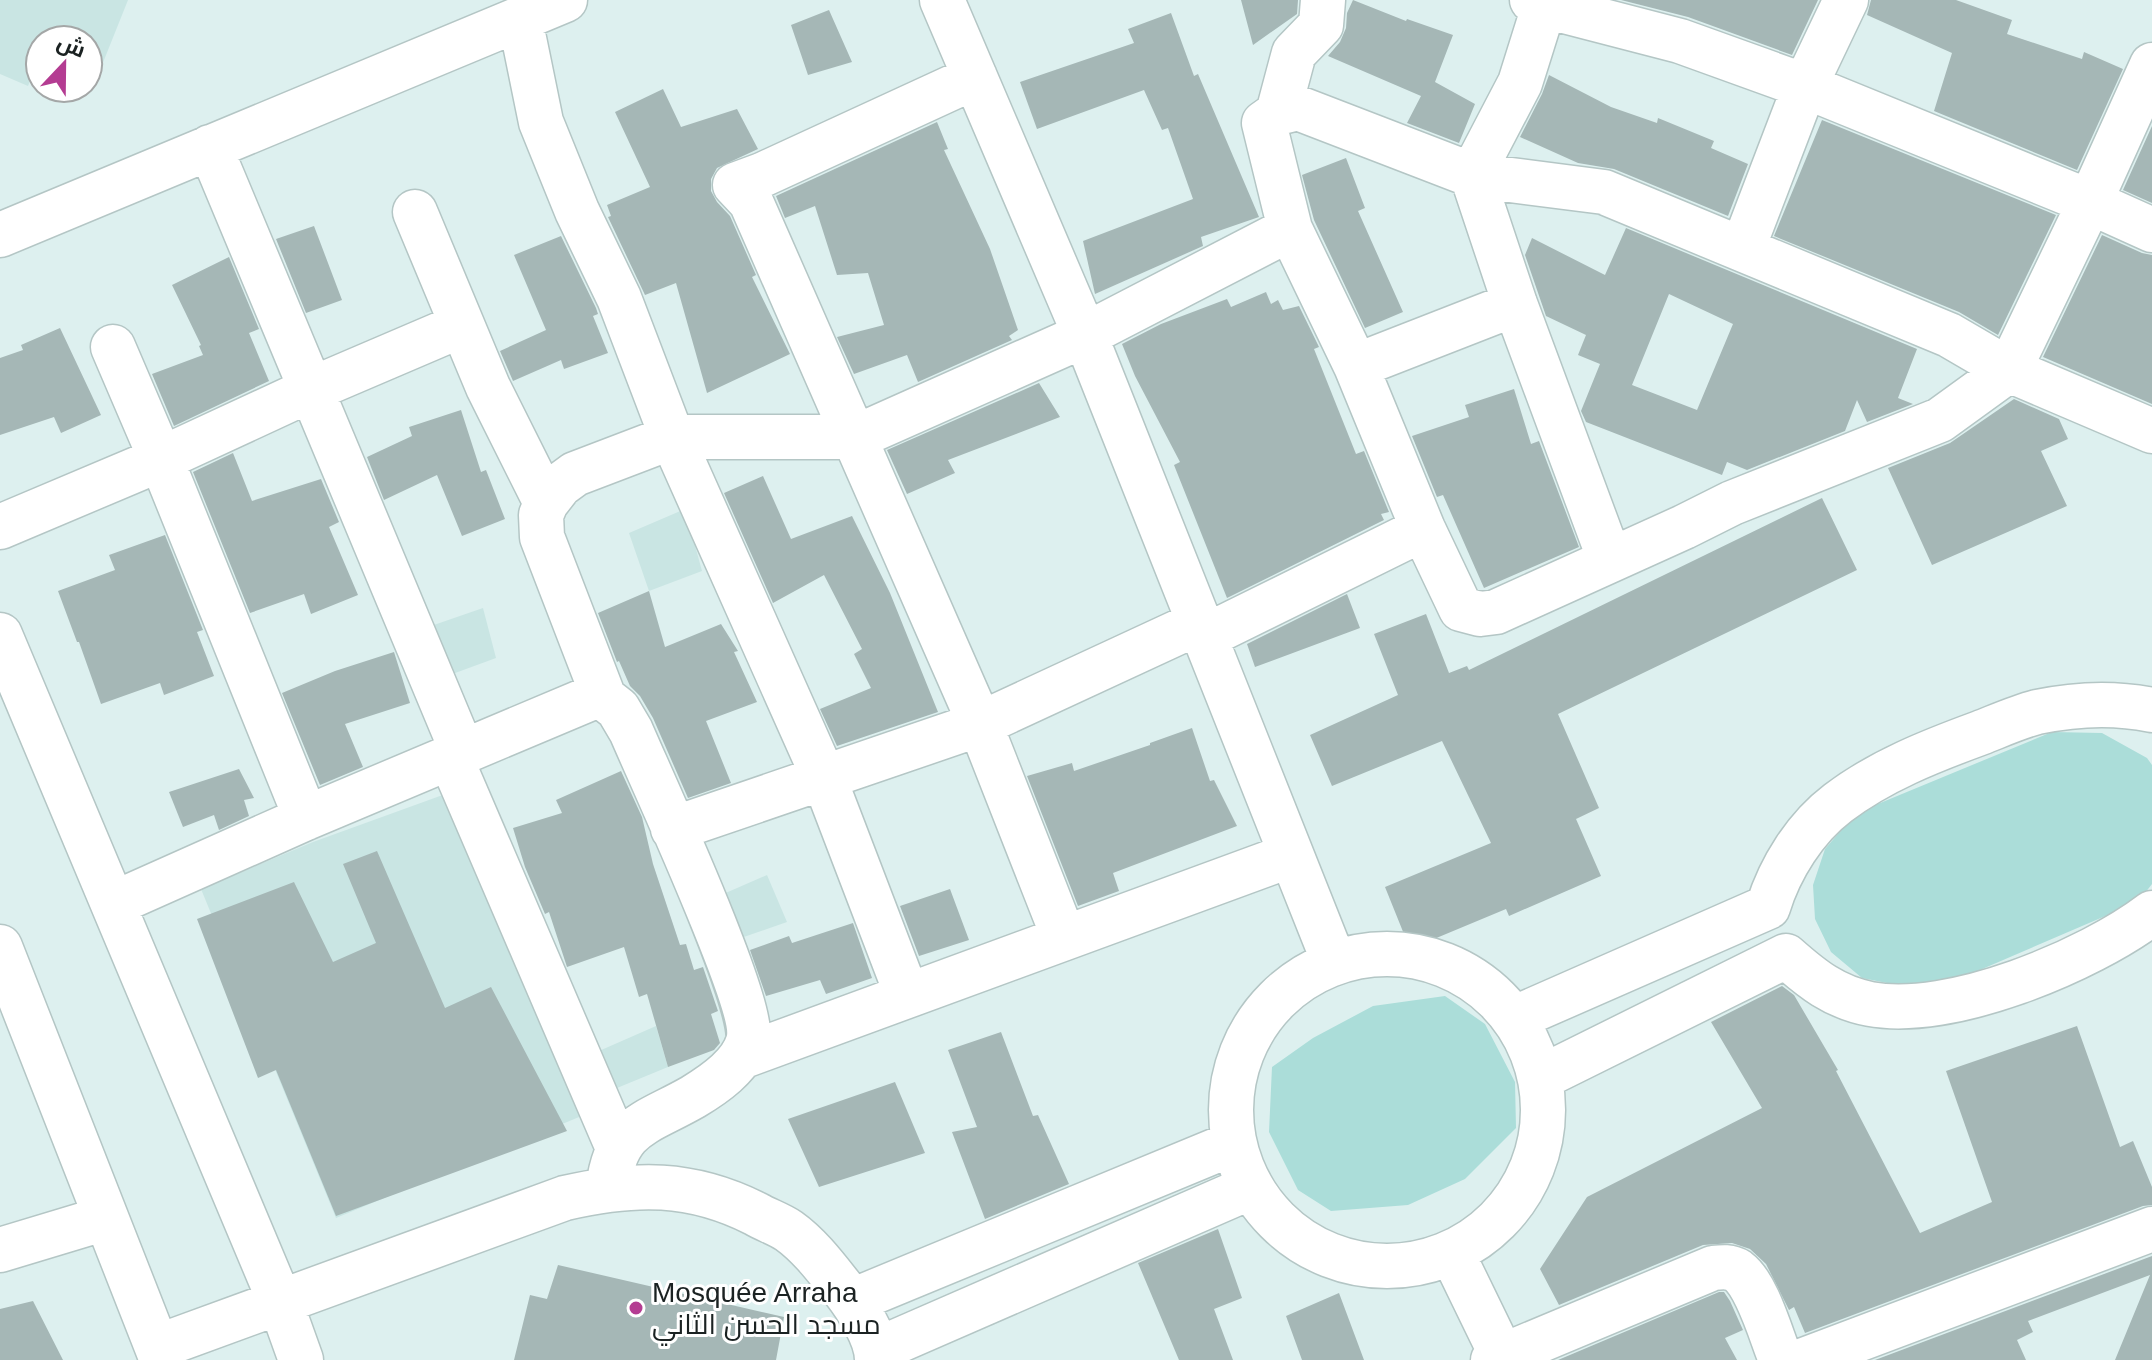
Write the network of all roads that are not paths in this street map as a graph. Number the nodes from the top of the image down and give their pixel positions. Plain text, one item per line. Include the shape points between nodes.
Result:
1 (565, 0) edge
2 (942, 0) edge
3 (1323, 0) edge
4 (1846, 0) edge
5 (1541, 2) edge
6 (520, 19) junction
7 (2152, 65) edge
8 (975, 77) junction
9 (1805, 86) junction
10 (1278, 113) junction
11 (210, 147) junction
12 (1472, 175) junction
13 (2090, 202) junction
14 (415, 212) dead end
15 (1290, 229) junction
16 (2152, 230) edge
17 (0, 235) edge
18 (1743, 248) junction
19 (1515, 304) junction
20 (462, 325) junction
21 (1085, 335) junction
22 (113, 347) dead end
23 (1356, 366) junction
24 (2009, 370) junction
25 (310, 390) junction
26 (2152, 431) edge
27 (672, 437) junction
28 (856, 437) junction
29 (161, 459) junction
30 (546, 503) junction
31 (0, 527) edge
32 (1423, 529) junction
33 (1610, 560) junction
34 (1201, 630) junction
35 (0, 635) edge
36 (604, 698) junction
37 (2152, 710) edge
38 (980, 724) junction
39 (457, 756) junction
40 (824, 778) junction
41 (306, 818) junction
42 (673, 829) junction
43 (1291, 855) junction
44 (113, 904) junction
45 (1768, 907) junction
46 (2152, 913) edge
47 (1064, 938) junction
48 (0, 947) edge
49 (1786, 956) junction
50 (1334, 962) junction
51 (907, 995) junction
52 (1515, 1018) junction
53 (741, 1057) junction
54 (1542, 1077) junction
55 (1234, 1143) junction
56 (613, 1168) junction
57 (1251, 1187) junction
58 (106, 1218) junction
59 (2152, 1229) edge
60 (0, 1250) edge
61 (1452, 1253) junction
62 (852, 1301) junction
63 (281, 1304) junction
64 (159, 1354) edge
65 (877, 1355) edge
66 (1500, 1358) edge
67 (301, 1360) edge
68 (1781, 1360) edge
69 (1804, 1360) edge

1 - 6 street
2 - 8 street
3 - 10 street via 1321,25 1294,53
4 - 9 street
5 - 9 street via 1680,41
5 - 12 street via 1520,83
6 - 11 street
6 - 27 street via 541,122 619,298
7 - 13 street
8 - 21 street
8 - 28 street via 735,185 751,202
9 - 13 street
9 - 18 street
10 - 12 street via 1298,108
10 - 15 street via 1264,123
11 - 17 street
11 - 25 street
12 - 18 street via 1604,192
12 - 19 street
13 - 16 street
13 - 24 street
14 - 20 street
15 - 21 street
15 - 23 street
18 - 24 street via 1949,335
19 - 23 street
19 - 33 street
20 - 25 street
20 - 30 street
21 - 28 street
21 - 34 street
22 - 29 street
23 - 32 street
24 - 26 street
24 - 33 street via 1940,420 1732,503
25 - 29 street
25 - 39 street
27 - 28 street
27 - 30 street via 575,474
27 - 40 street
28 - 38 street
29 - 31 street
29 - 41 street
30 - 36 street via 542,537
32 - 33 street via 1467,612 1496,612
32 - 34 street
34 - 38 street
34 - 43 street
35 - 44 street
36 - 39 street via 569,706
36 - 42 street via 631,731
37 - 45 street via 2119,704 2036,712 1901,765 1837,803 1816,824 1785,865
38 - 40 street
38 - 47 street
39 - 41 street
39 - 56 street
40 - 42 street
40 - 51 street
41 - 44 street
42 - 53 street via 738,982 750,1028
43 - 47 street
43 - 50 street
44 - 63 street
45 - 49 street
45 - 52 street
46 - 49 street via 2077,958 2028,978 1983,993 1907,1005 1848,998 1818,984
47 - 51 street
48 - 58 street
49 - 54 street
50 - 52 street via 1384,953 1434,960 1479,982
50 - 55 street via 1294,983 1262,1014 1240,1054 1230,1098
51 - 53 street
52 - 54 street
53 - 56 street via 702,1092 628,1133
54 - 61 street via 1544,1130 1528,1181 1497,1224
55 - 57 street
55 - 62 street
56 - 62 street via 654,1186 694,1190 789,1231
56 - 63 street via 565,1198
57 - 61 street via 1279,1223 1317,1250 1362,1264 1408,1266
57 - 65 street
58 - 60 street
58 - 64 street
59 - 69 street
61 - 66 street
62 - 65 street
63 - 64 street
63 - 67 street
66 - 68 street via 1728,1266 1753,1290

